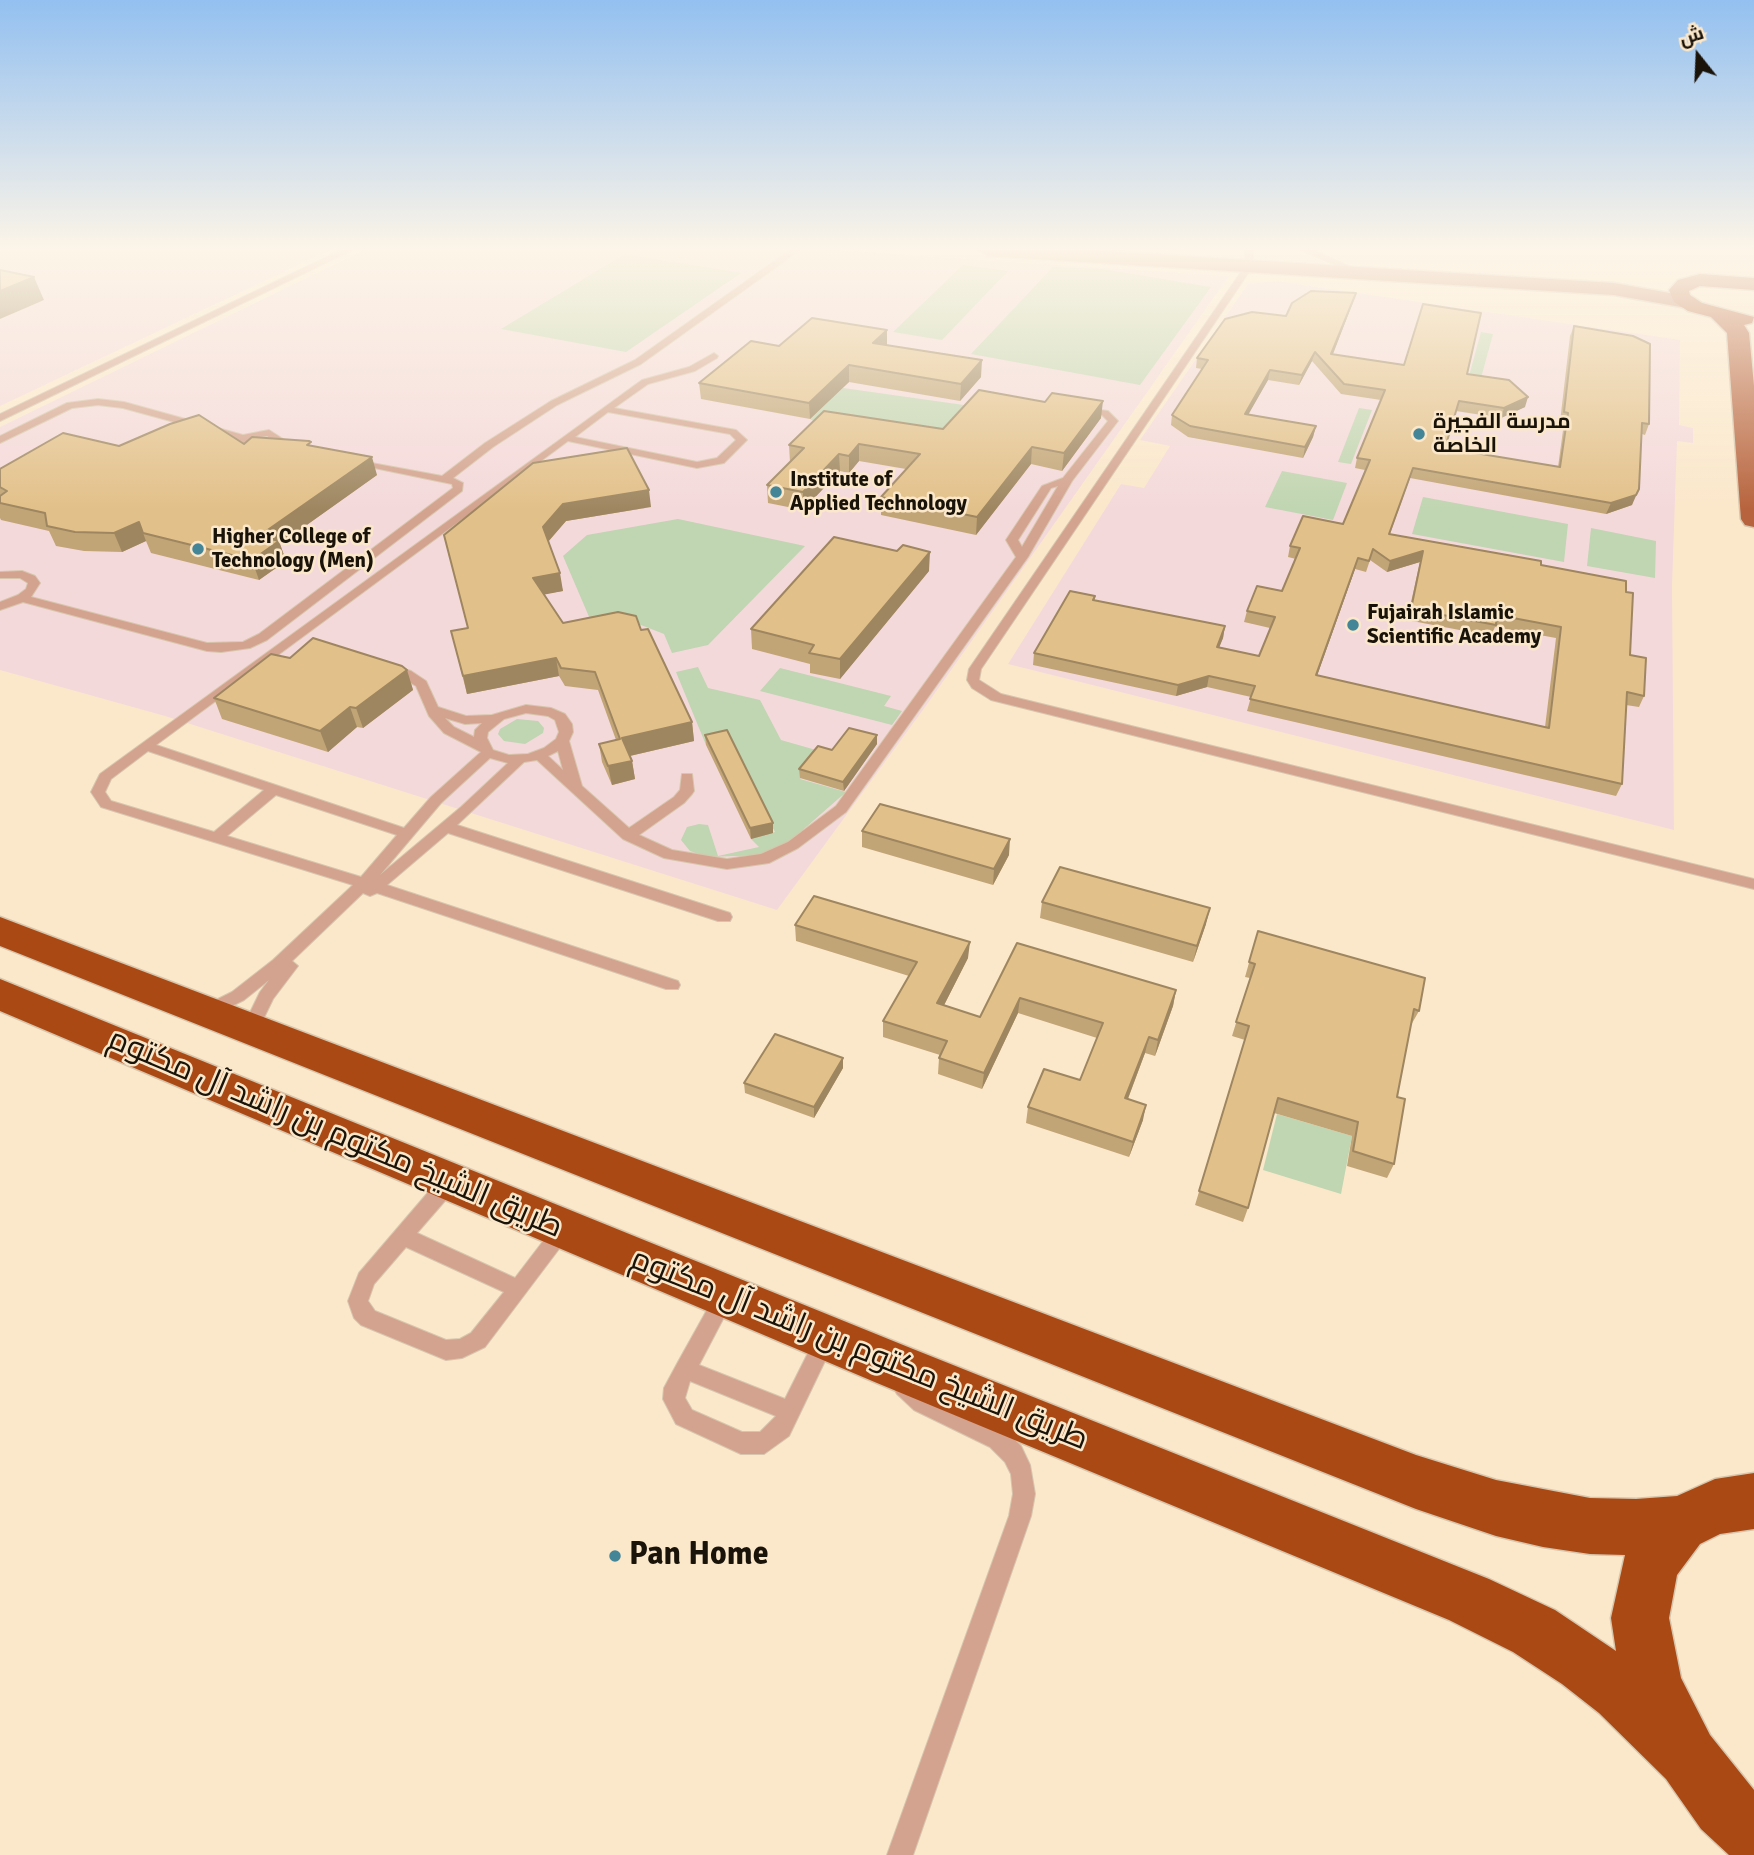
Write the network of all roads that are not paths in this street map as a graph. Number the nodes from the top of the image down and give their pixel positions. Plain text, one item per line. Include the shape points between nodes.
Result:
1 (169, 337) edge
2 (674, 337) edge
3 (1197, 337) edge
4 (1738, 337) edge
5 (714, 356) dead end
6 (1064, 406) edge
7 (606, 409) junction
8 (0, 418) edge
9 (567, 438) junction
10 (0, 440) edge
11 (286, 447) edge
12 (339, 458) edge
13 (444, 480) junction
14 (1754, 519) edge
15 (0, 575) edge
16 (22, 598) junction
17 (0, 606) edge
18 (384, 667) edge
19 (432, 708) junction
20 (494, 719) junction
21 (562, 741) junction
22 (145, 746) junction
23 (485, 749) junction
24 (539, 755) junction
25 (520, 759) junction
26 (687, 777) dead end
27 (575, 786) junction
28 (274, 789) junction
29 (446, 827) junction
30 (408, 834) junction
31 (628, 836) junction
32 (216, 838) junction
33 (1754, 884) edge
34 (369, 885) junction
35 (724, 916) dead end
36 (0, 932) edge
37 (672, 985) dead end
38 (0, 994) edge
39 (205, 1012) junction
40 (250, 1029) junction
41 (450, 1181) junction
42 (564, 1228) junction
43 (403, 1236) junction
44 (518, 1289) junction
45 (725, 1296) junction
46 (826, 1337) junction
47 (895, 1366) junction
48 (685, 1369) junction
49 (790, 1411) junction
50 (1754, 1501) edge
51 (1681, 1524) junction
52 (1688, 1757) junction
53 (1754, 1834) edge
54 (900, 1855) edge

1 - 8 lane
2 - 13 lane via 638,362 545,409 489,444
3 - 33 lane via 975,669 977,685 996,696
4 - 14 main road
5 - 7 lane via 692,369 645,382
6 - 31 lane via 1105,413 1114,421 1067,480 1022,557 841,809 793,845 764,859 727,864 669,854
7 - 9 lane
7 - 9 lane via 733,432 742,440 720,461 697,465
9 - 22 lane via 297,642
10 - 11 lane via 70,405 98,402 244,438 269,433 277,436 273,445
12 - 13 lane
13 - 16 lane via 454,482 458,489 263,637 246,645 206,647
15 - 16 lane via 31,578 31,591
16 - 17 lane
18 - 19 lane via 421,684
19 - 20 lane via 465,720
19 - 23 lane via 449,730
20 - 21 lane via 526,709 551,712 565,724
20 - 23 lane via 482,730
21 - 24 lane
21 - 27 lane
22 - 28 lane
22 - 32 lane via 105,777 98,792 100,799
23 - 25 lane
23 - 30 lane
24 - 25 lane
24 - 27 lane
25 - 29 lane
26 - 31 lane via 687,791 679,800
27 - 31 lane
28 - 30 lane
28 - 32 lane
29 - 34 lane
29 - 35 lane
30 - 34 lane
32 - 34 lane
34 - 37 lane
34 - 39 lane via 267,975 239,996
34 - 40 lane via 278,980
36 - 39 highway
38 - 41 highway, طريق الشيخ مكتوم بن راشد آل مكتوم
39 - 40 highway
40 - 51 highway via 1416,1482 1543,1519 1590,1526
41 - 42 highway, طريق الشيخ مكتوم بن راشد آل مكتوم
41 - 43 lane
42 - 44 lane
42 - 45 highway, طريق الشيخ مكتوم بن راشد آل مكتوم
43 - 44 lane
43 - 44 lane via 360,1289 358,1301 368,1318 446,1350 463,1349 478,1340
45 - 46 highway, طريق الشيخ مكتوم بن راشد آل مكتوم
45 - 48 lane
46 - 47 highway, طريق الشيخ مكتوم بن راشد آل مكتوم
46 - 49 lane
47 - 52 highway, طريق الشيخ مكتوم بن راشد آل مكتوم via 1469,1599 1534,1631 1620,1692
47 - 54 lane via 902,1385 922,1403 998,1438 1022,1473 1024,1494
48 - 49 lane
48 - 49 lane via 675,1388 677,1409 692,1422 741,1443 764,1443 774,1437
50 - 51 highway via 1715,1507
51 - 52 highway via 1650,1563 1640,1618 1652,1685
52 - 53 highway via 1724,1806

